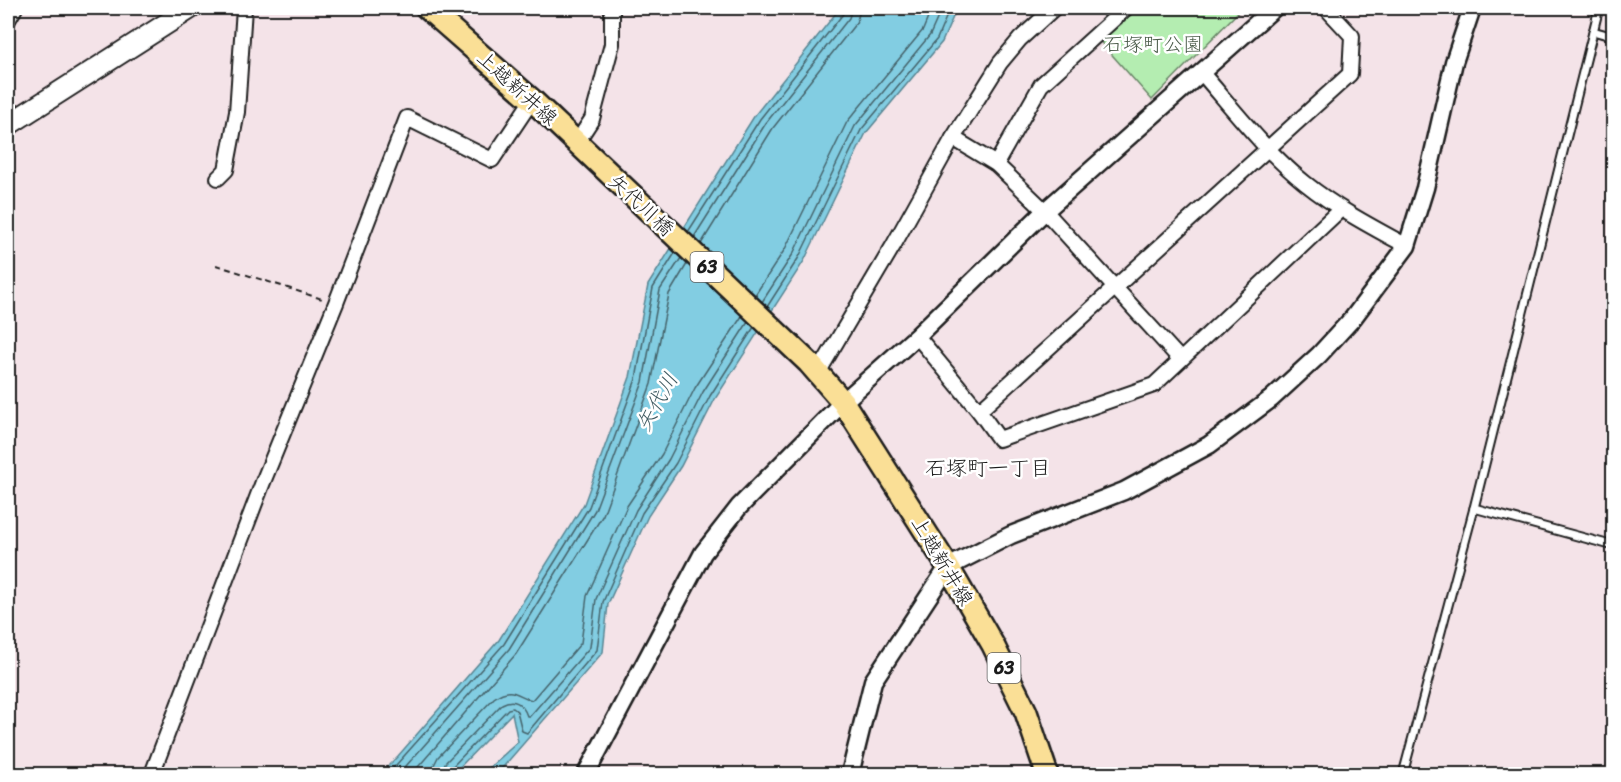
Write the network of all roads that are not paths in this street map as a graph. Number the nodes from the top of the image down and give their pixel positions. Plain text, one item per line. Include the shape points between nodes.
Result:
1 (15, 8) edge
2 (191, 8) edge
3 (244, 8) edge
4 (427, 8) edge
5 (612, 8) edge
6 (1054, 8) edge
7 (1126, 8) edge
8 (1274, 8) edge
9 (1326, 8) edge
10 (1472, 8) edge
11 (1599, 8) edge
12 (8, 20) edge
13 (1593, 31) junction
14 (1614, 37) edge
15 (1201, 72) junction
16 (532, 100) junction
17 (8, 125) edge
18 (953, 138) junction
19 (577, 142) junction
20 (1268, 148) junction
21 (996, 164) junction
22 (605, 170) joint
23 (218, 178) dead end
24 (1341, 209) junction
25 (1045, 211) junction
26 (1407, 246) junction
27 (1115, 287) junction
28 (917, 336) junction
29 (1180, 359) junction
30 (813, 368) junction
31 (843, 402) junction
32 (979, 411) junction
33 (1474, 508) junction
34 (1614, 546) edge
35 (948, 567) junction
36 (152, 774) edge
37 (586, 774) edge
38 (850, 774) edge
39 (1047, 774) edge
40 (1403, 774) edge

1 - 12 street
2 - 17 main road
3 - 23 street via 237,112 226,170
4 - 16 main road, 上越新井線 / 63
5 - 19 street via 612,44 595,110
6 - 18 street via 1000,63
7 - 21 street via 1041,85
8 - 15 street
9 - 20 street via 1352,36 1350,74
10 - 26 street via 1454,62 1425,188
11 - 13 lane
13 - 14 lane
13 - 33 lane
15 - 20 street
15 - 25 street
16 - 19 main road, 上越新井線 / 63
16 - 36 street via 492,160 407,118
18 - 21 street
18 - 30 street via 893,246
19 - 22 main road, 上越新井線 / 63
20 - 24 street via 1304,182
20 - 27 street
21 - 25 street
22 - 30 main road, 矢代川橋 / 63
24 - 26 street
24 - 29 street
25 - 27 street
25 - 28 street
26 - 35 street via 1353,318 1319,355 1271,399 1209,445 1124,491 1011,535
27 - 29 street
27 - 32 street
28 - 31 street
28 - 32 street
29 - 32 street via 1154,385 999,440
30 - 31 main road, 上越新井線 / 63
31 - 35 main road, 上越新井線 / 63
31 - 37 street via 739,507 703,554
33 - 34 lane
33 - 40 lane
35 - 38 street via 873,681
35 - 39 main road, 上越新井線 / 63 via 1026,712

